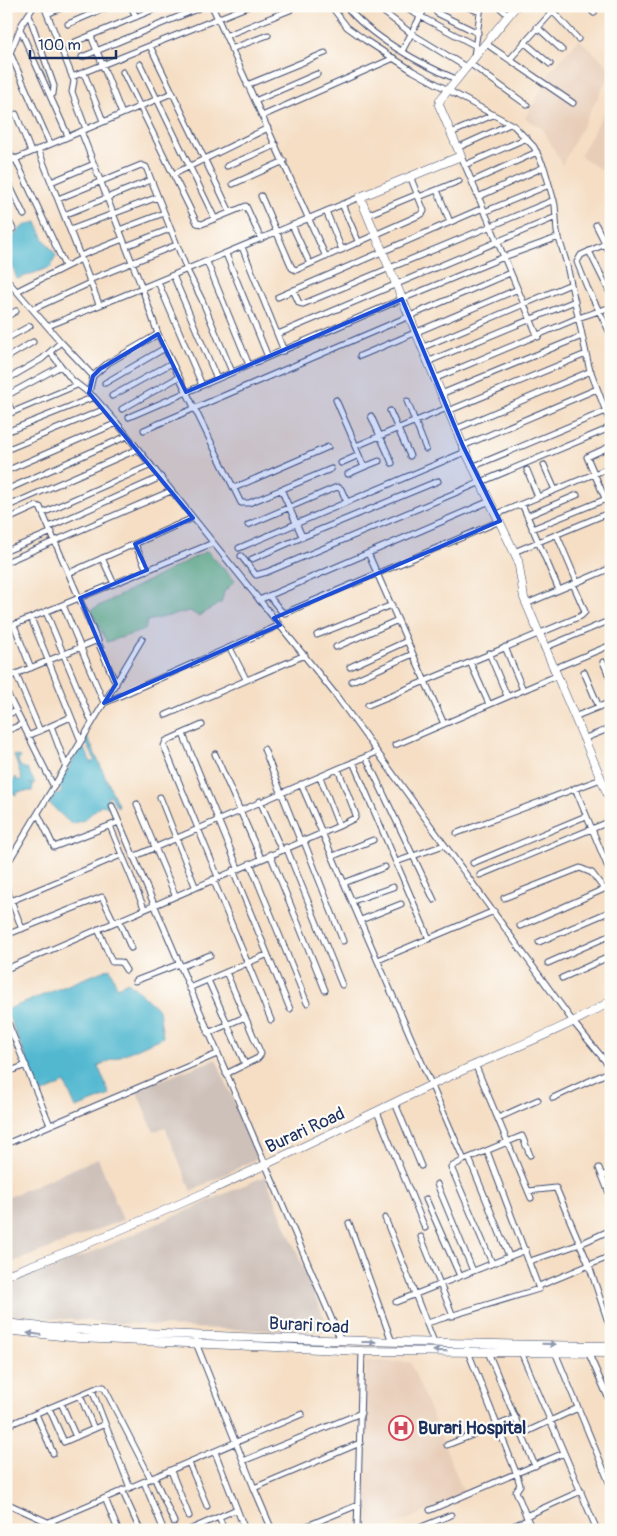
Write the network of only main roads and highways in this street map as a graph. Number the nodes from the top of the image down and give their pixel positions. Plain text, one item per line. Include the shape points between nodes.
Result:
1 (516, 6) edge
2 (611, 802) edge
3 (611, 1001) edge
4 (6, 1275) edge
5 (6, 1323) edge
6 (6, 1330) edge
7 (196, 1339) junction
8 (342, 1345) junction
9 (611, 1346) edge
10 (520, 1348) junction
11 (611, 1353) edge

1 - 2 main road via 442,96 440,105 459,152 360,197 464,449 514,552 526,604
3 - 4 main road, Burari Road via 578,1020 475,1064 265,1165 97,1240
5 - 7 main road, Burari road
7 -> 6 main road, Burari road via 62,1337
7 - 8 main road, Burari road
8 -> 10 main road, Burari road via 464,1342
10 -> 8 main road, Burari road via 488,1352 362,1351
10 -> 9 main road, Burari road
10 - 11 main road, Burari road

